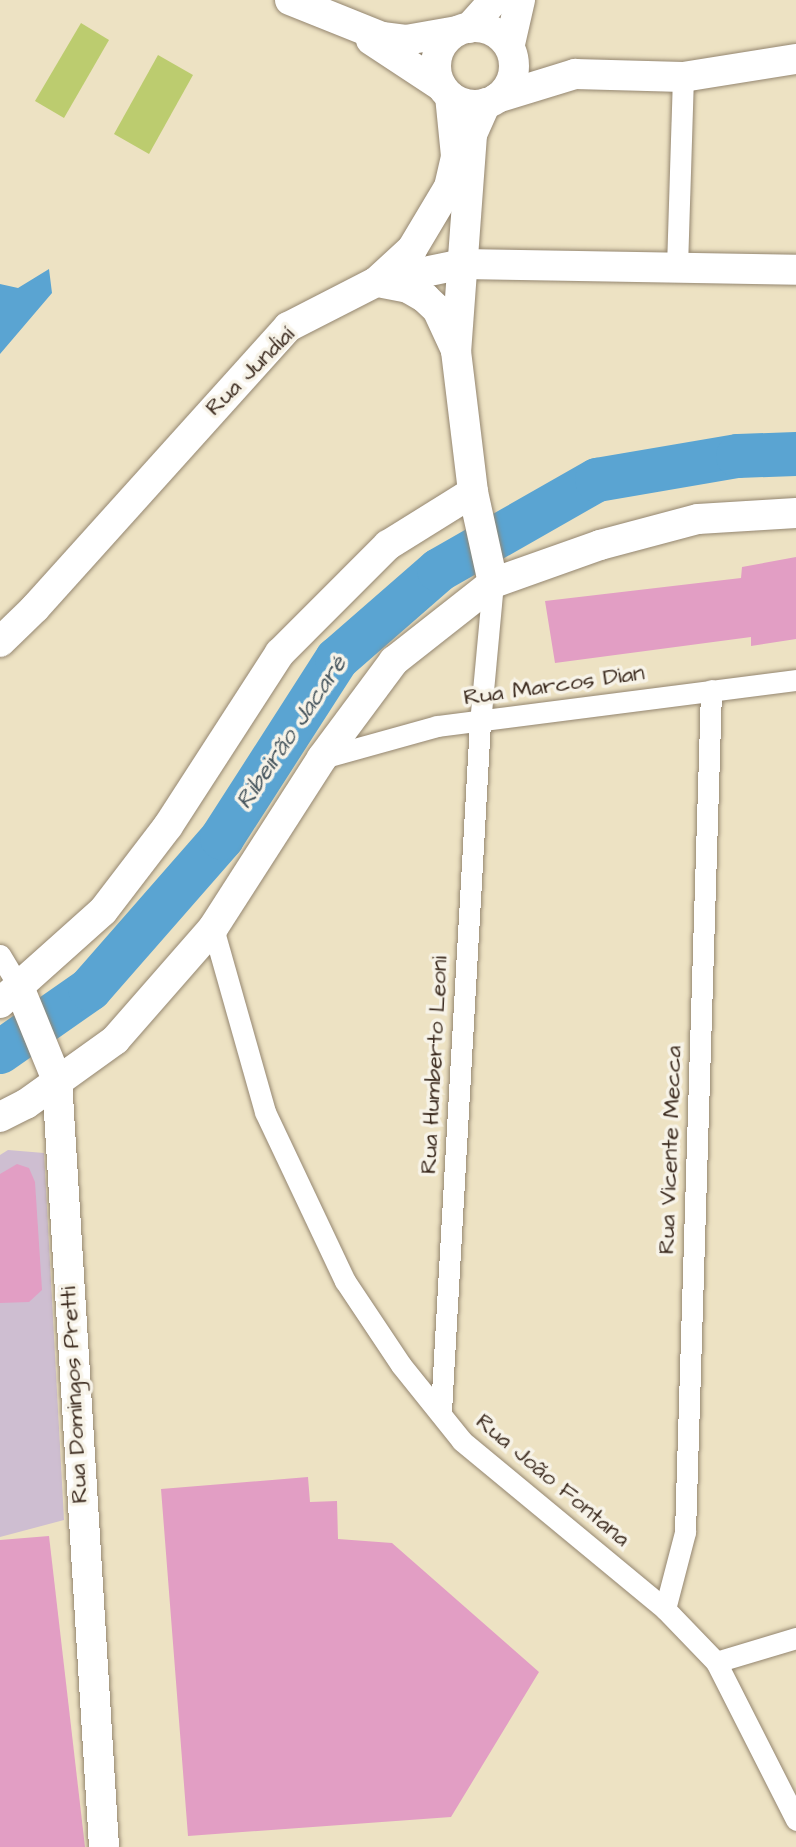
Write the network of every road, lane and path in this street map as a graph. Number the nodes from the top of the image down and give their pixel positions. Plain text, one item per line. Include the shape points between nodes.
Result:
1 (290, 0) edge
2 (494, 0) edge
3 (520, 0) edge
4 (352, 27) junction
5 (463, 29) junction
6 (512, 48) junction
7 (796, 59) edge
8 (575, 74) junction
9 (683, 78) junction
10 (445, 91) junction
11 (491, 100) junction
12 (463, 264) junction
13 (677, 267) junction
14 (796, 270) edge
15 (376, 282) junction
16 (456, 351) junction
17 (475, 501) junction
18 (796, 513) edge
19 (489, 572) junction
20 (0, 642) edge
21 (796, 680) edge
22 (711, 690) junction
23 (480, 723) junction
24 (322, 758) junction
25 (214, 928) junction
26 (0, 955) edge
27 (14, 997) edge
28 (54, 1075) junction
29 (0, 1117) edge
30 (441, 1411) junction
31 (665, 1609) junction
32 (796, 1638) edge
33 (716, 1662) junction
34 (796, 1820) edge
35 (104, 1847) edge

1 - 4 main road
2 - 5 main road
3 - 6 main road
4 - 5 main road via 406,40
4 - 10 main road
5 - 6 main road via 494,33
5 - 10 main road via 440,49 436,74
6 - 8 main road
6 - 11 main road via 512,77
7 - 9 main road
8 - 9 main road
8 - 11 main road
9 - 13 street
10 - 11 main road via 473,105
10 - 15 main road via 456,156 449,187 412,249
11 - 12 main road via 472,135
12 - 13 main road, Rua Jundiaí
12 - 15 main road, Rua Jundiaí
12 - 16 main road
13 - 14 main road, Rua Jundiaí
15 - 16 main road via 408,288 425,298 437,309
15 - 20 main road, Rua Jundiaí via 288,327
16 - 17 main road
17 - 19 main road
17 - 27 main road via 388,545 280,653 168,825 103,911
18 - 19 main road via 698,519
19 - 23 street, Rua Humberto Leoni
19 - 24 main road via 394,661
21 - 22 street, Rua Marcos Dian
22 - 23 street, Rua Marcos Dian
22 - 31 street, Rua Vicente Mecca via 685,1532
23 - 24 street, Rua Marcos Dian via 437,726
23 - 30 street, Rua Humberto Leoni
24 - 25 main road
25 - 28 main road via 115,1040
25 - 30 street, Rua João Fontana via 265,1112 345,1281 401,1365
26 - 27 street, Rua Domingos Pretti
27 - 28 main road, Rua Domingos Pretti
28 - 29 main road via 26,1104
28 - 35 main road, Rua Domingos Pretti
30 - 31 street, Rua João Fontana via 462,1441
31 - 33 street, Rua João Fontana
32 - 33 street
33 - 34 street, Rua João Fontana

